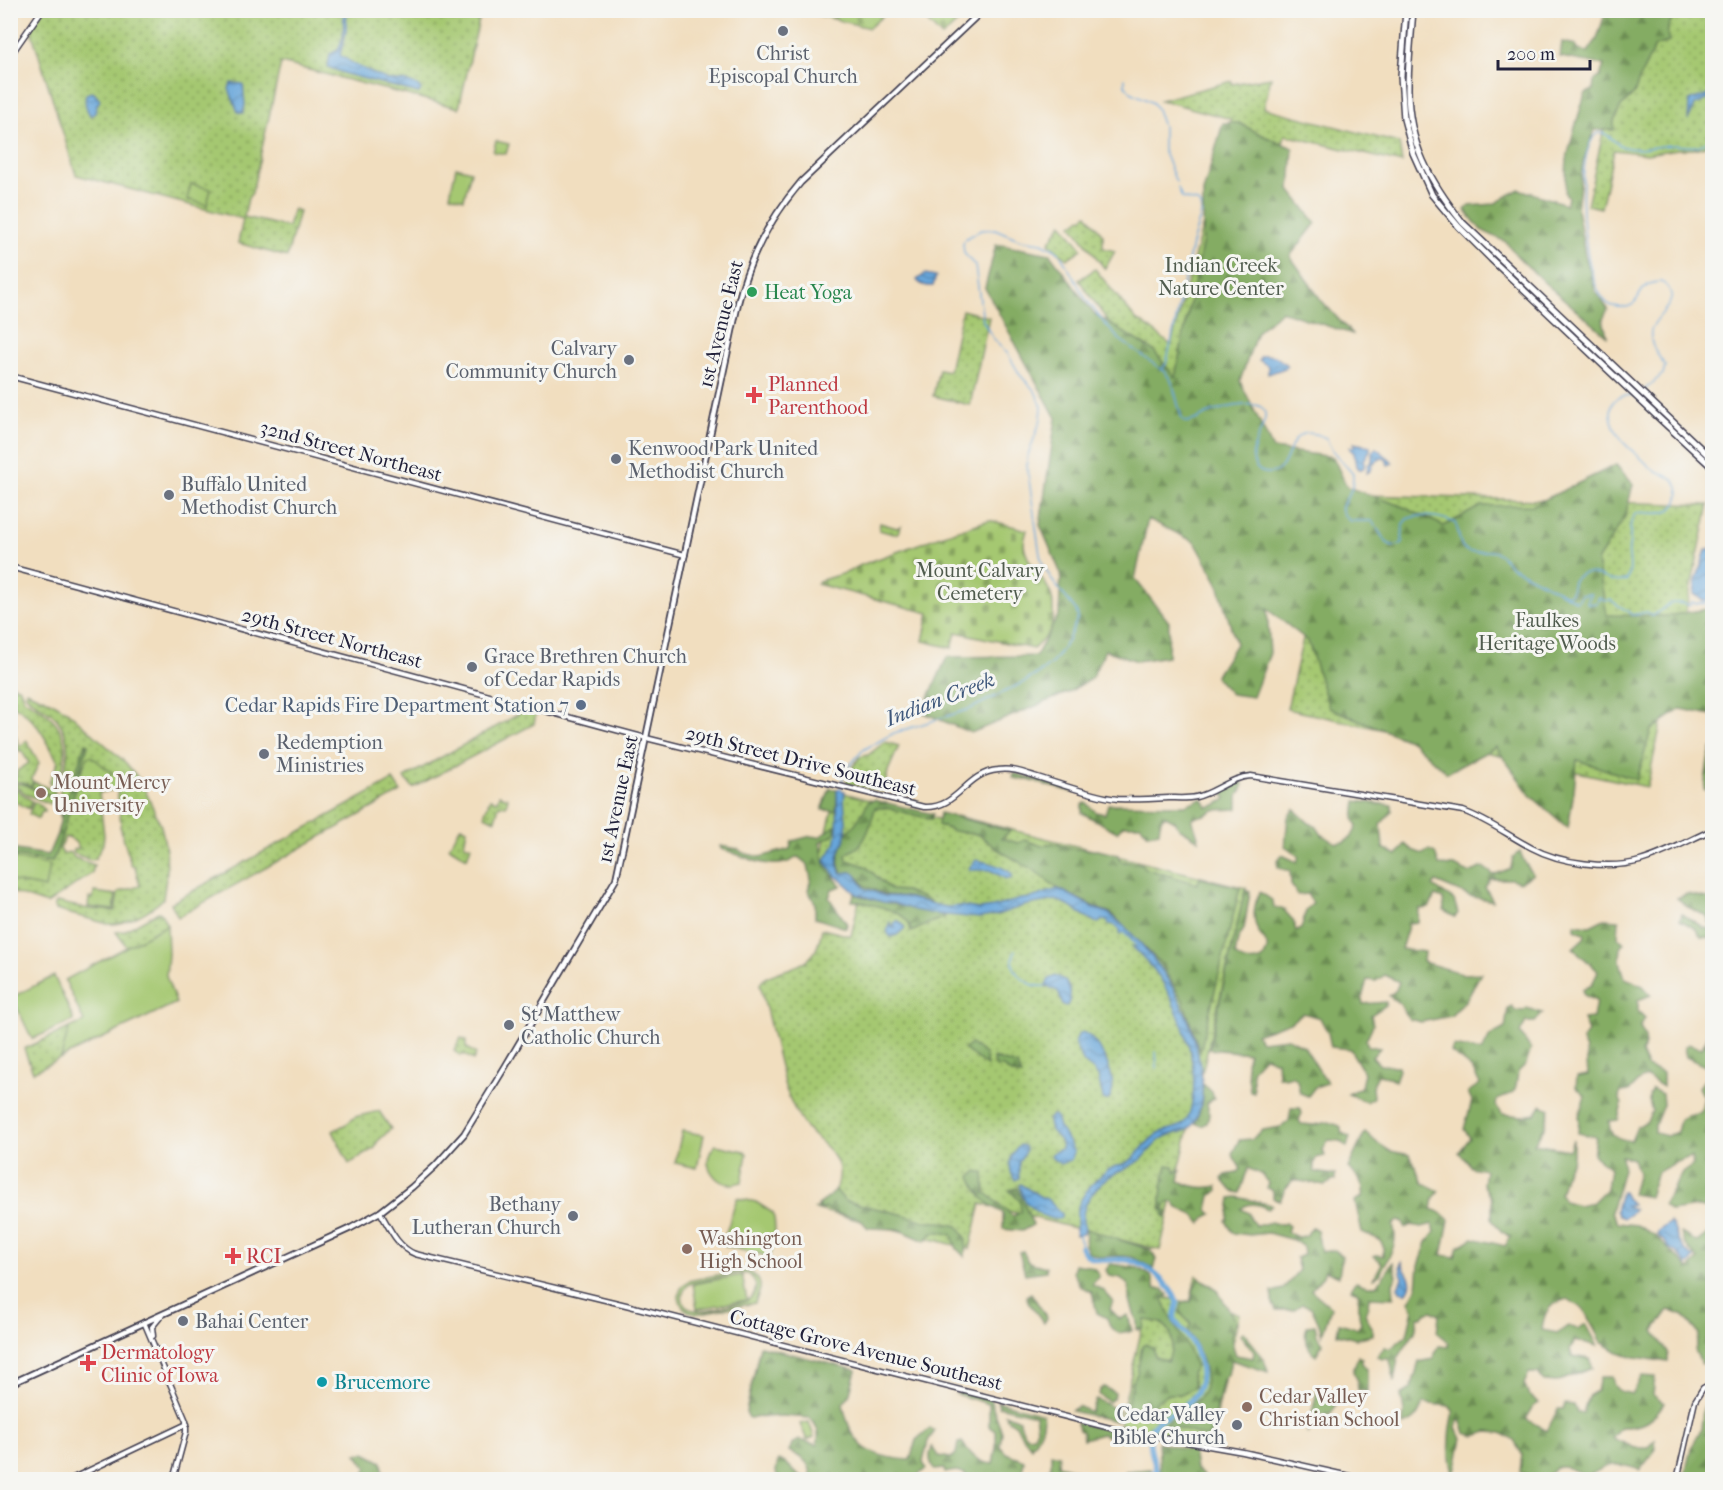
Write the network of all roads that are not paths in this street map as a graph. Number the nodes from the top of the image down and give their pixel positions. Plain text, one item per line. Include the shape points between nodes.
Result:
1 (42, 10) edge
2 (984, 10) edge
3 (1406, 10) edge
4 (1413, 10) edge
5 (10, 56) edge
6 (1611, 368) junction
7 (10, 376) edge
8 (1662, 417) junction
9 (1713, 459) edge
10 (1713, 467) edge
11 (685, 555) junction
12 (10, 567) edge
13 (646, 738) junction
14 (1713, 830) edge
15 (380, 1212) junction
16 (164, 1313) junction
17 (144, 1322) junction
18 (154, 1346) junction
19 (1713, 1383) edge
20 (10, 1384) edge
21 (187, 1424) junction
22 (173, 1431) junction
23 (184, 1438) junction
24 (69, 1479) edge
25 (173, 1479) edge
26 (1367, 1479) edge
27 (1677, 1479) edge

1 - 5 main road
2 - 11 main road, 1st Avenue East via 801,182 762,237 740,294
3 - 6 highway via 1401,76 1404,119 1413,153 1432,195 1467,235
4 - 6 highway via 1409,105 1418,146 1433,182 1463,223
6 - 8 highway
7 - 11 main road, 32nd Street Northeast
8 - 9 highway
8 - 10 highway
11 - 13 main road, 1st Avenue East
12 - 13 main road, 29th Street Northeast
13 - 14 main road, 29th Street Drive Southeast via 919,806 933,807 951,800 980,775 995,770 1020,771 1125,799 1196,798 1238,778 1255,776 1462,811 1553,857 1597,864 1644,860
13 - 15 main road, 1st Avenue East via 612,888 464,1134 426,1175
15 - 16 main road, 1st Avenue East
15 - 26 main road, Cottage Grove Avenue Southeast via 400,1244 415,1254 1118,1430
16 - 17 main road, 1st Avenue East
16 - 18 main road via 152,1328
17 - 18 main road
17 - 20 main road, 1st Avenue East
18 - 21 main road
19 - 27 main road via 1703,1388 1695,1401
21 - 22 main road
21 - 23 main road
22 - 23 main road via 182,1432
22 - 24 main road
23 - 25 main road

